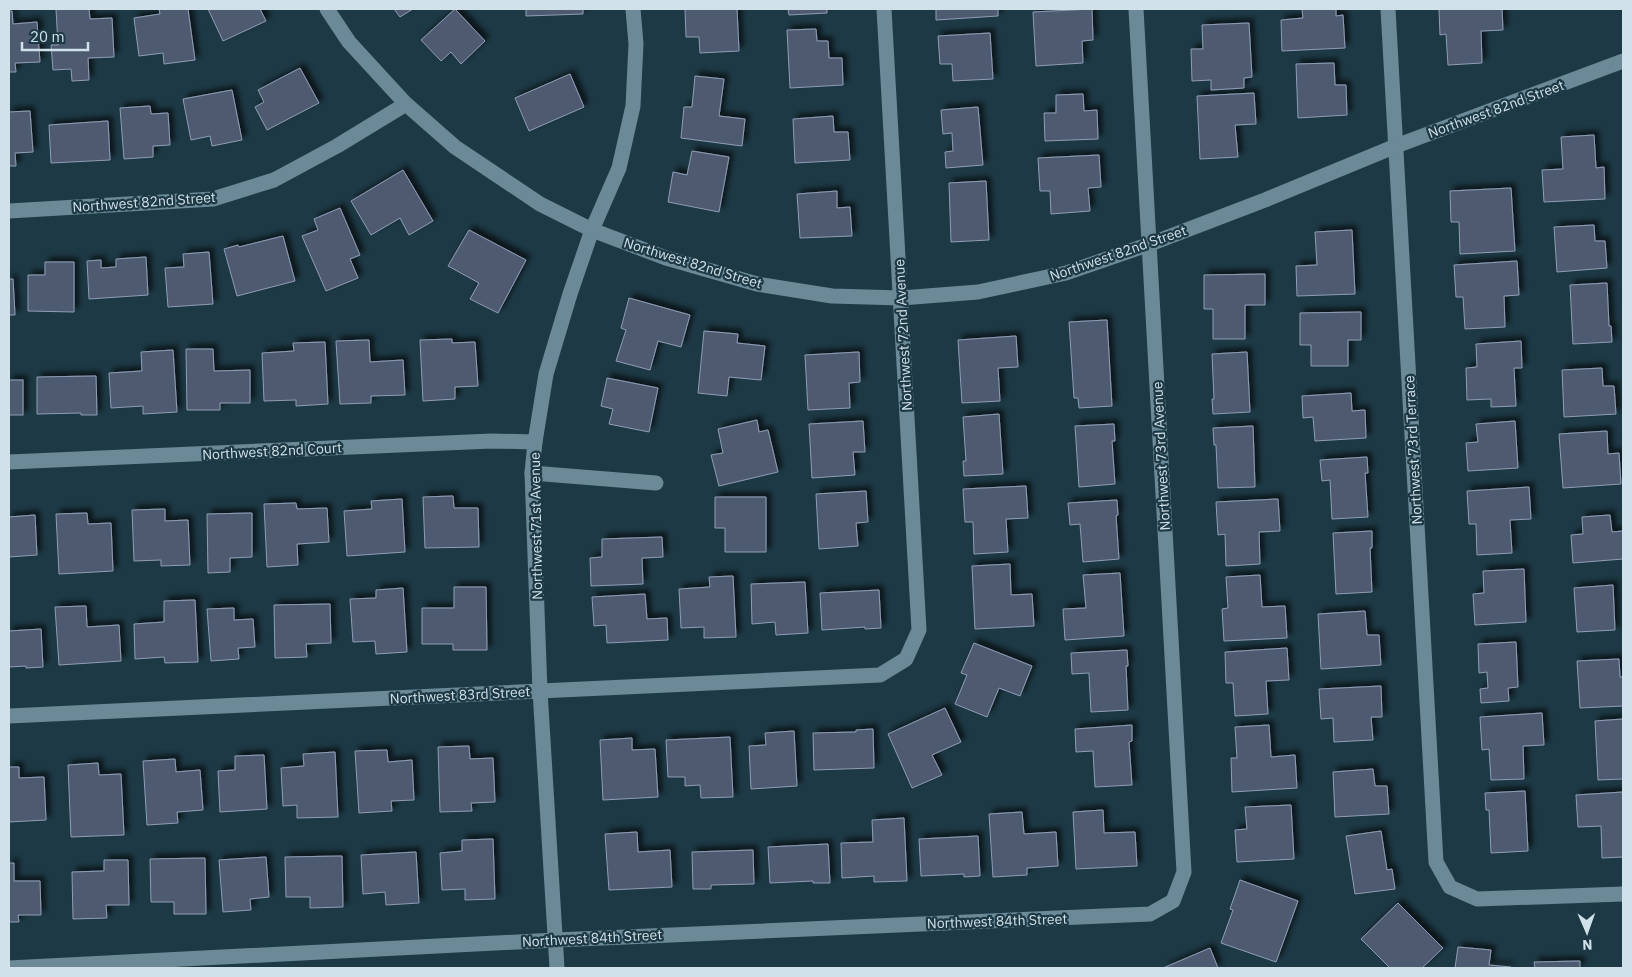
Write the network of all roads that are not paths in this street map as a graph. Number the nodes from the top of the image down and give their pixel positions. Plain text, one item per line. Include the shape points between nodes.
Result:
1 (327, 9) edge
2 (633, 9) edge
3 (884, 9) edge
4 (1136, 9) edge
5 (1388, 9) edge
6 (1623, 61) edge
7 (406, 104) junction
8 (1396, 146) junction
9 (9, 211) edge
10 (592, 230) junction
11 (1150, 244) junction
12 (900, 298) junction
13 (535, 442) junction
14 (9, 462) edge
15 (532, 473) junction
16 (656, 483) dead end
17 (906, 659) joint
18 (540, 691) junction
19 (9, 716) edge
20 (1623, 894) edge
21 (1173, 901) joint
22 (556, 940) junction
23 (9, 968) edge
24 (557, 968) edge

1 - 7 street, Northwest 82nd Street via 349,42
2 - 10 street, Northwest 71st Avenue via 636,44 633,106 619,168
3 - 12 street, Northwest 72nd Avenue
4 - 11 street, Northwest 73rd Avenue
5 - 8 street, Northwest 73rd Terrace
6 - 8 street, Northwest 82nd Street
7 - 9 street, Northwest 82nd Street via 274,180 213,199
7 - 10 street, Northwest 82nd Street via 456,147 540,204
8 - 11 street, Northwest 82nd Street
8 - 20 street, Northwest 73rd Terrace via 1436,862 1450,887 1477,899
10 - 12 street, Northwest 82nd Street via 666,258 757,284 832,296
10 - 13 street, Northwest 71st Avenue via 546,374
11 - 12 street, Northwest 82nd Street via 1066,273 978,292
11 - 21 street, Northwest 73rd Avenue via 1184,872
12 - 17 street, Northwest 72nd Avenue via 919,630
13 - 14 street, Northwest 82nd Court via 492,441
13 - 15 street, Northwest 71st Avenue
15 - 16 street
15 - 18 street, Northwest 71st Avenue
17 - 18 street, Northwest 83rd Street via 880,675
18 - 19 street, Northwest 83rd Street
18 - 22 street, Northwest 71st Avenue
21 - 22 street, Northwest 84th Street via 1150,914
22 - 23 street, Northwest 84th Street
22 - 24 street, Northwest 71st Avenue

